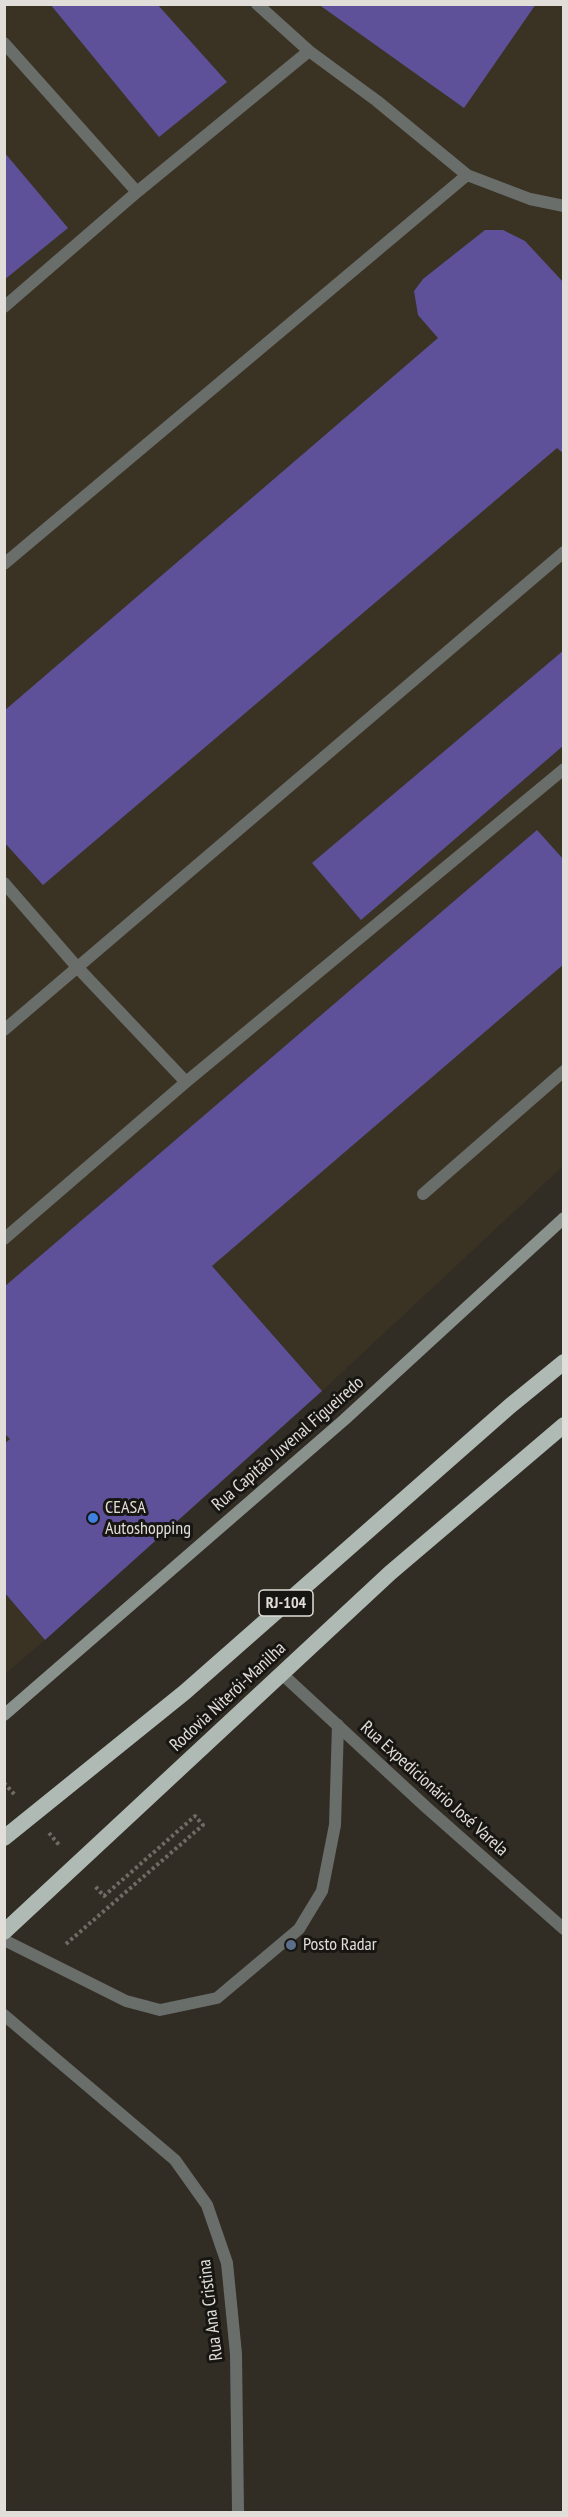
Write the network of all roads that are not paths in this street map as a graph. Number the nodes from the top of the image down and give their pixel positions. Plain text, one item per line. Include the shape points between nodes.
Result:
1 (256, 4) edge
2 (4, 44) edge
3 (309, 51) junction
4 (468, 175) junction
5 (137, 192) junction
6 (564, 206) edge
7 (4, 307) edge
8 (564, 552) edge
9 (4, 564) edge
10 (564, 768) edge
11 (4, 883) edge
12 (77, 967) junction
13 (4, 1030) edge
14 (563, 1074) edge
15 (186, 1082) junction
16 (423, 1194) dead end
17 (564, 1218) edge
18 (4, 1239) edge
19 (564, 1354) edge
20 (564, 1362) edge
21 (510, 1406) junction
22 (564, 1425) edge
23 (564, 1432) edge
24 (530, 1453) junction
25 (282, 1674) junction
26 (4, 1715) edge
27 (338, 1725) junction
28 (4, 1838) edge
29 (564, 1929) edge
30 (4, 1932) edge
31 (4, 1940) edge
32 (4, 2015) edge
33 (238, 2512) edge

1 - 3 street
2 - 5 street
3 - 4 street
3 - 5 street
4 - 6 street via 530,199
4 - 9 street
5 - 7 street
8 - 12 street
10 - 15 street
11 - 12 street
12 - 13 street
12 - 15 street
14 - 16 street
15 - 18 street
17 - 26 main road, Rua Capitão Juvenal Figueiredo via 344,1420
19 - 21 highway
20 - 21 highway, Rodovia Niterói-Manilha / RJ-104
21 - 28 highway, Rodovia Niterói-Manilha / RJ-104 via 185,1692
22 - 24 highway, Rodovia Niterói-Manilha / RJ-104
23 - 24 highway
24 - 25 highway, Rodovia Niterói-Manilha / RJ-104 via 390,1573
25 - 27 street, Rua Expedicionário José Varela
25 - 30 highway, Rodovia Niterói-Manilha / RJ-104
27 - 29 street, Rua Expedicionário José Varela
27 - 31 street via 334,1824 322,1891 299,1929 217,1998 160,2010 126,2001
32 - 33 street, Rua Ana Cristina via 175,2160 207,2205 227,2263 236,2354

